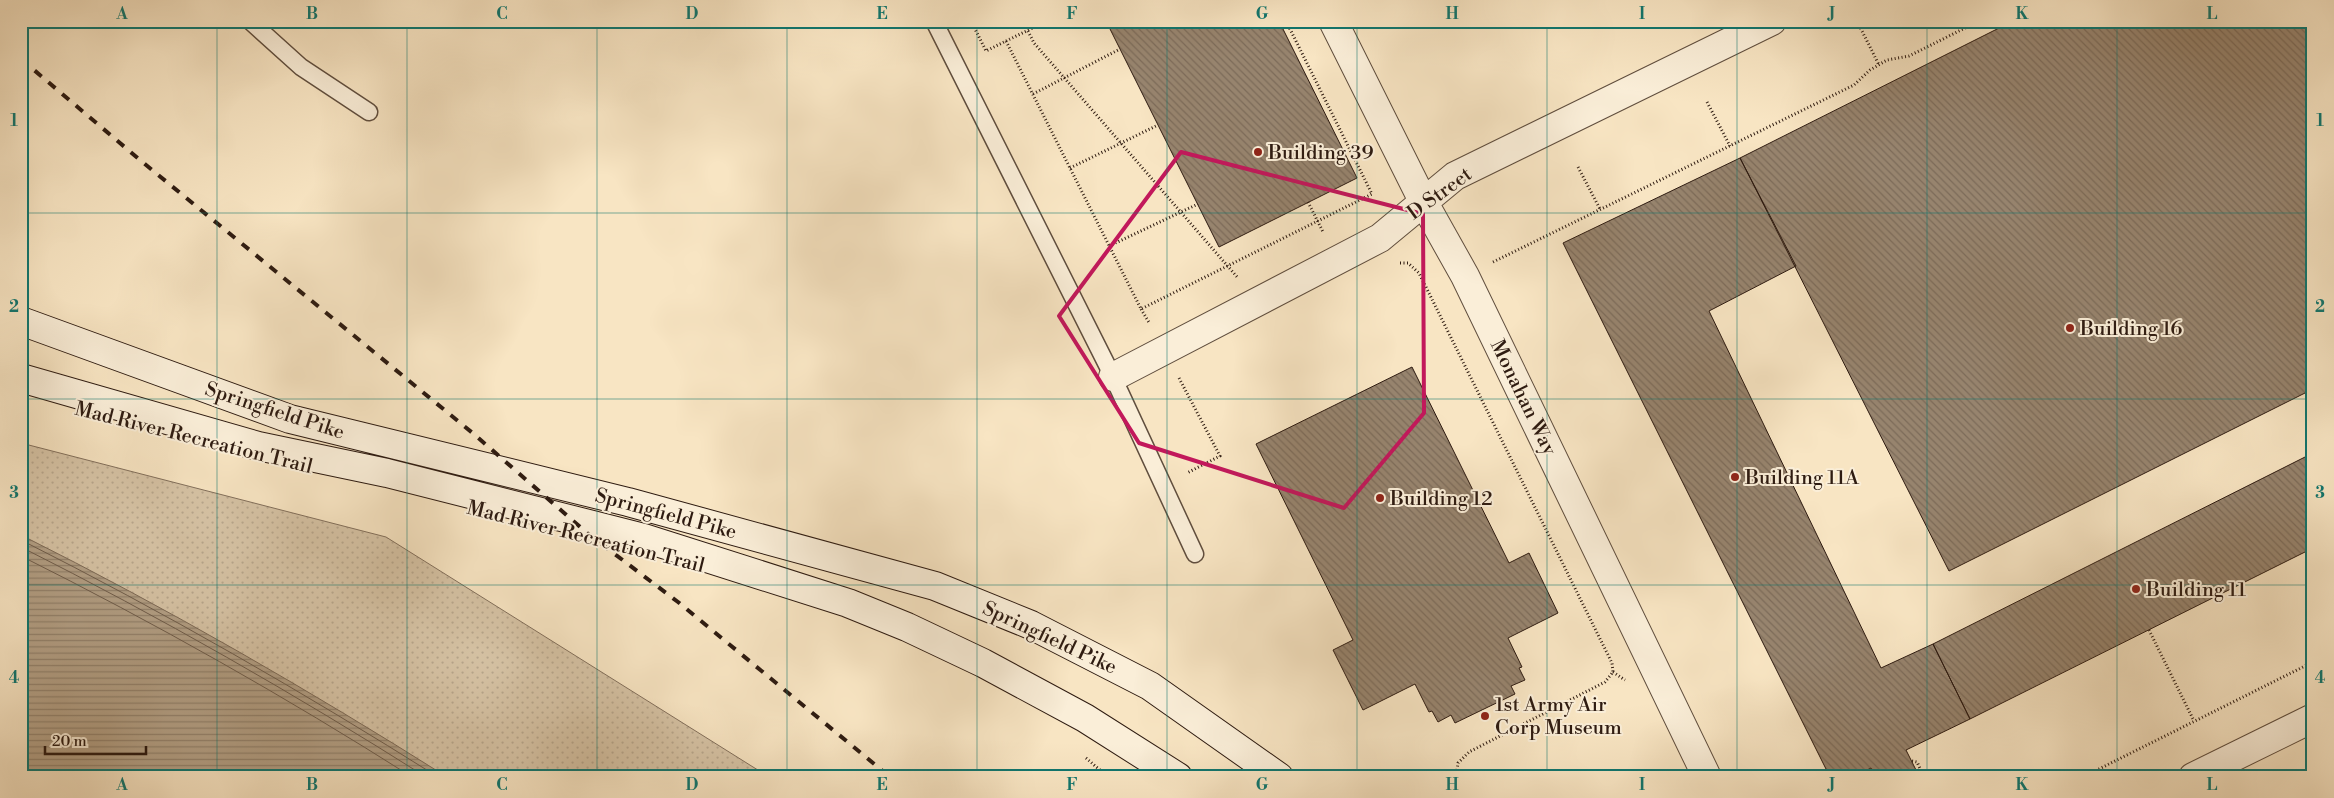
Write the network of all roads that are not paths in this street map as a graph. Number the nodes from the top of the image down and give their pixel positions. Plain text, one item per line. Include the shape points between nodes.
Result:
1 (250, 21) edge
2 (934, 21) edge
3 (1333, 21) edge
4 (1772, 21) edge
5 (369, 112) dead end
6 (1423, 201) junction
7 (21, 321) edge
8 (1113, 377) junction
9 (21, 378) edge
10 (1195, 554) dead end
11 (2313, 718) edge
12 (1178, 777) edge
13 (1279, 777) edge
14 (1707, 777) edge
15 (2193, 777) edge

1 - 5 lane via 301,67
2 - 8 lane
3 - 6 main road, Monahan Way
4 - 6 main road, D Street via 1455,176
6 - 8 main road, D Street via 1380,238
6 - 14 main road, Monahan Way via 1465,276
7 - 13 main road, Springfield Pike via 290,419 628,502 936,586 1031,625 1150,686
8 - 10 lane
9 - 12 main road, Springfield Pike via 258,446 387,473 644,538 848,603 907,626 983,663 1085,718
11 - 15 main road

